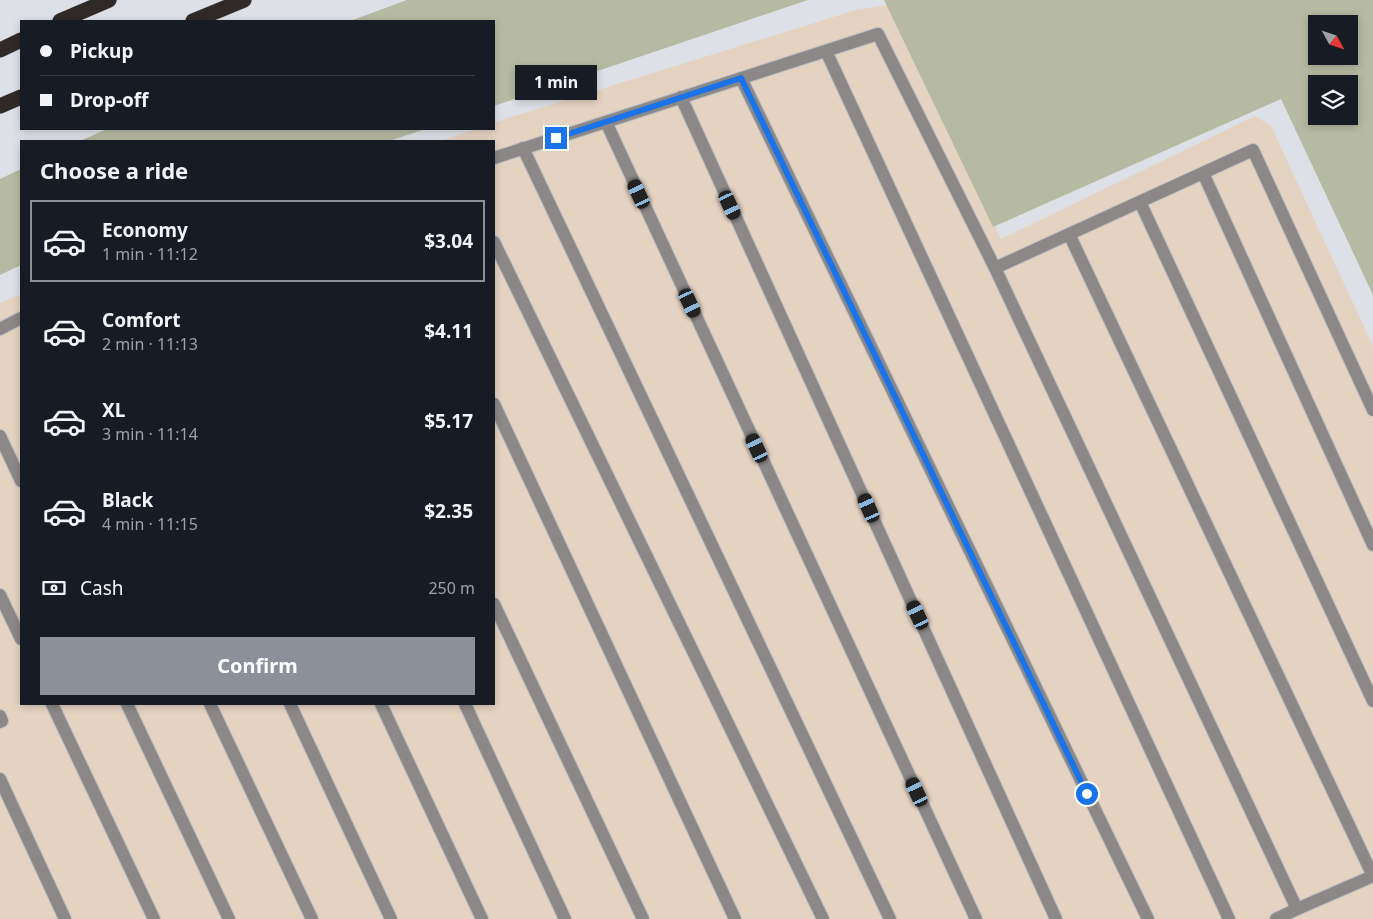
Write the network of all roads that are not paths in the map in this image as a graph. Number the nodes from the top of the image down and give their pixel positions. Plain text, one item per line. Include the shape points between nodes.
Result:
1 (109, 0) edge
2 (244, 0) edge
3 (62, 20) edge
4 (195, 20) edge
5 (20, 40) edge
6 (0, 50) edge
7 (826, 51) junction
8 (741, 78) junction
9 (20, 97) edge
10 (681, 97) junction
11 (0, 106) edge
12 (606, 122) junction
13 (523, 148) junction
14 (495, 158) edge
15 (1203, 173) junction
16 (1140, 202) junction
17 (1069, 234) junction
18 (495, 244) edge
19 (995, 268) junction
20 (20, 319) edge
21 (0, 329) edge
22 (495, 406) edge
23 (1373, 410) edge
24 (0, 436) edge
25 (20, 478) edge
26 (1373, 544) edge
27 (0, 595) edge
28 (495, 606) edge
29 (20, 637) edge
30 (1373, 700) edge
31 (52, 705) edge
32 (127, 705) edge
33 (210, 705) edge
34 (290, 705) edge
35 (381, 705) edge
36 (465, 705) edge
37 (0, 716) edge
38 (0, 722) edge
39 (0, 779) edge
40 (1373, 876) edge
41 (1297, 909) junction
42 (65, 919) edge
43 (154, 919) edge
44 (229, 919) edge
45 (312, 919) edge
46 (391, 919) edge
47 (482, 919) edge
48 (565, 919) edge
49 (643, 919) edge
50 (735, 919) edge
51 (823, 919) edge
52 (890, 919) edge
53 (976, 919) edge
54 (1056, 919) edge
55 (1148, 919) edge
56 (1229, 919) edge
57 (1276, 919) edge

1 - 3 highway
2 - 4 highway
5 - 6 highway
7 - 8 lane
7 - 19 lane via 878,34
7 - 56 lane
8 - 10 lane
8 - 55 lane
9 - 11 highway
10 - 12 lane
10 - 54 lane
12 - 13 lane
12 - 53 lane
13 - 14 lane
13 - 52 lane
15 - 16 lane
15 - 23 lane via 1253,150
15 - 26 lane
16 - 17 lane
16 - 30 lane
17 - 19 lane
17 - 40 lane
18 - 51 lane
19 - 41 lane
20 - 21 lane
22 - 50 lane
24 - 25 lane
27 - 29 lane
28 - 49 lane
31 - 43 lane
32 - 44 lane
33 - 45 lane
34 - 46 lane
35 - 47 lane
36 - 48 lane
37 - 38 lane
39 - 42 lane
40 - 41 lane
41 - 57 lane

